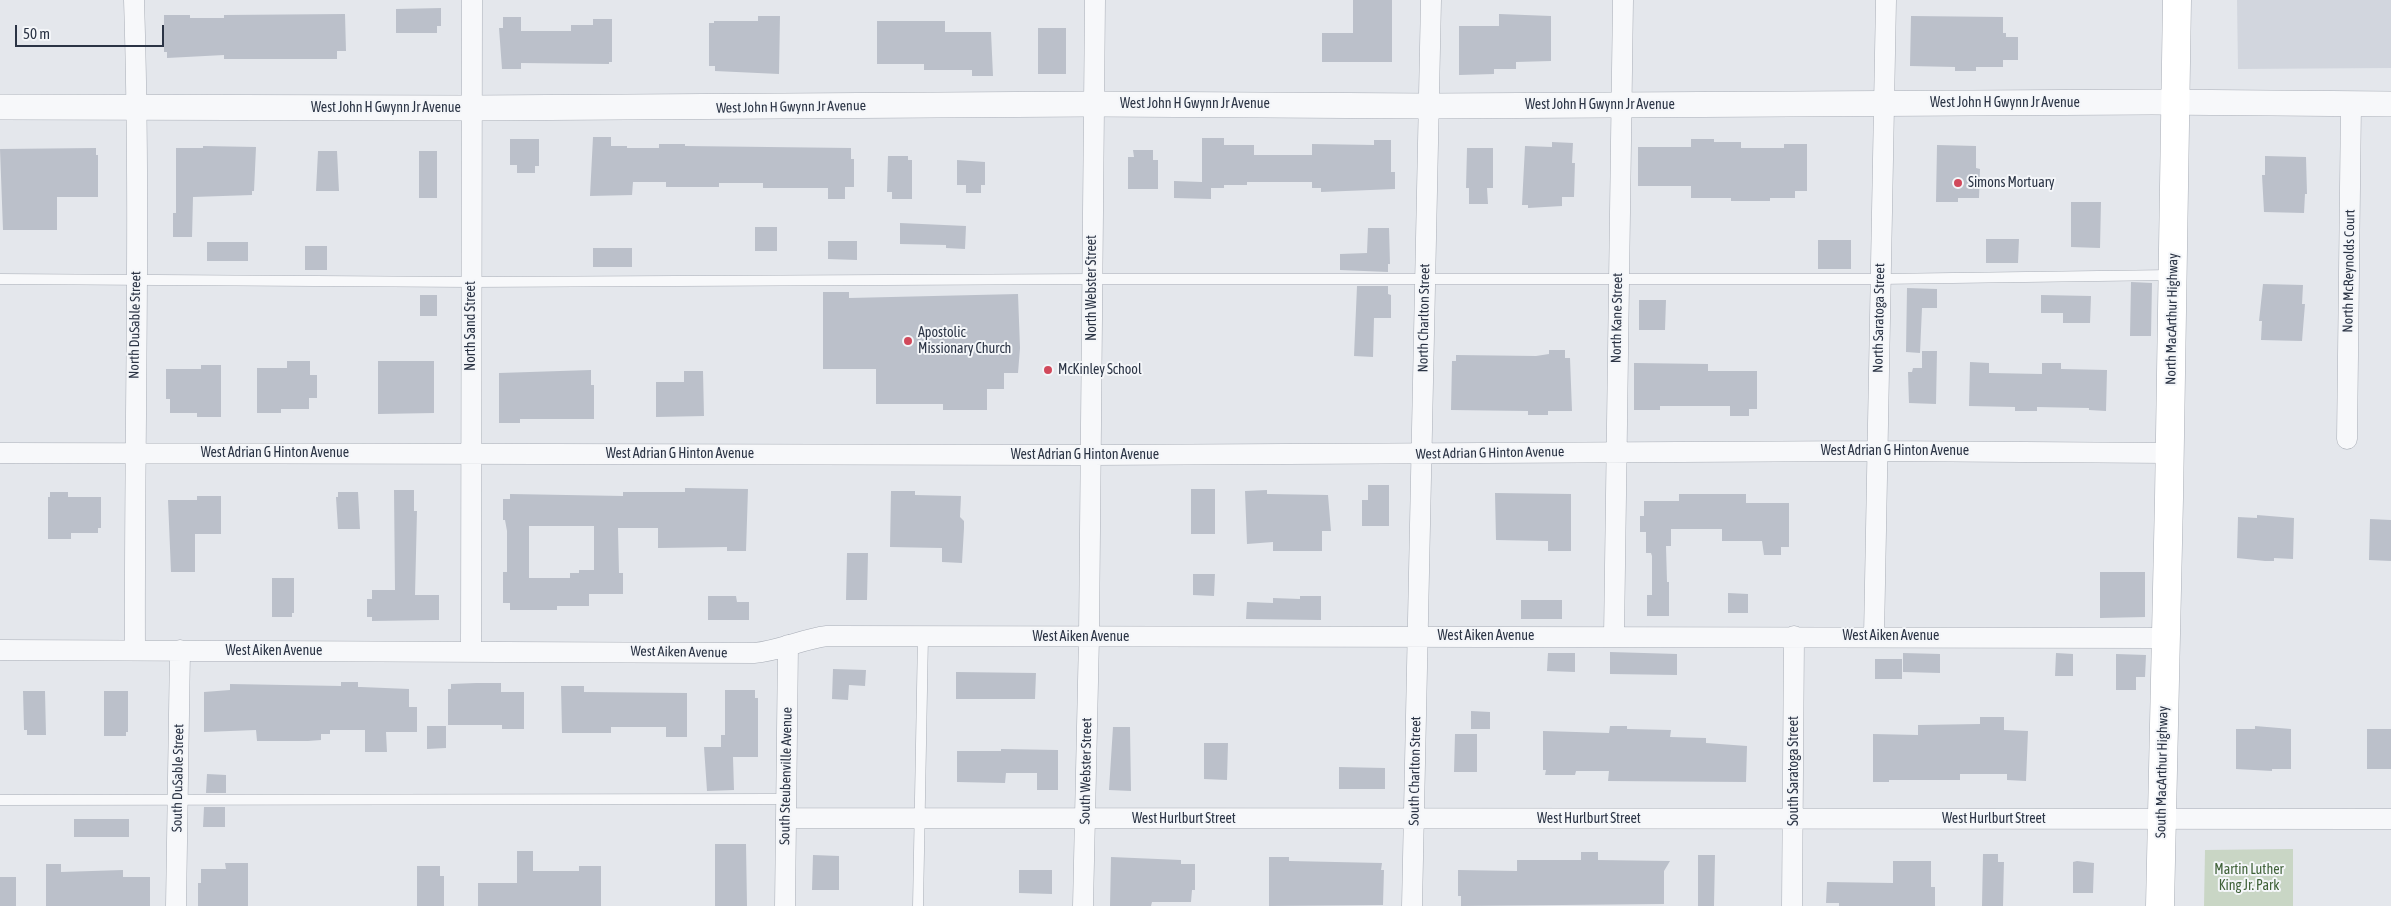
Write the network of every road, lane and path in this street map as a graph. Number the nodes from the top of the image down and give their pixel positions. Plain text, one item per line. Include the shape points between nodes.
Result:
1 (134, 0) edge
2 (472, 0) edge
3 (1095, 0) edge
4 (1431, 0) edge
5 (1623, 0) edge
6 (1886, 0) edge
7 (2177, 0) edge
8 (2176, 102) junction
9 (1093, 104) junction
10 (1884, 104) junction
11 (2350, 104) junction
12 (2391, 104) edge
13 (1621, 105) junction
14 (1430, 106) junction
15 (0, 107) edge
16 (138, 108) junction
17 (471, 108) junction
18 (2173, 275) junction
19 (136, 278) junction
20 (0, 279) edge
21 (1092, 279) junction
22 (1426, 279) junction
23 (1618, 279) junction
24 (1880, 279) junction
25 (471, 282) junction
26 (2347, 439) dead end
27 (1876, 451) junction
28 (1615, 452) junction
29 (0, 453) edge
30 (471, 453) junction
31 (2170, 453) junction
32 (134, 454) junction
33 (1421, 454) junction
34 (1090, 455) junction
35 (922, 636) junction
36 (1614, 636) junction
37 (1794, 636) junction
38 (1874, 636) junction
39 (1089, 637) junction
40 (1417, 637) junction
41 (2165, 638) junction
42 (788, 646) junction
43 (0, 650) edge
44 (135, 650) junction
45 (180, 650) junction
46 (471, 652) junction
47 (0, 800) edge
48 (178, 800) junction
49 (786, 809) junction
50 (920, 819) junction
51 (1085, 819) junction
52 (1415, 819) junction
53 (1794, 819) junction
54 (2161, 819) junction
55 (2391, 819) edge
56 (176, 906) edge
57 (784, 906) edge
58 (918, 906) edge
59 (1083, 906) edge
60 (1412, 906) edge
61 (1792, 906) edge
62 (2160, 906) edge

1 - 16 street, North DuSable Street
2 - 17 street, North Sand Street
3 - 9 street, North Webster Street
4 - 14 street, North Charlton Street
5 - 13 street, North Kane Street
6 - 10 street, North Saratoga Street
7 - 8 main road, North MacArthur Highway
8 - 10 street, West John H Gwynn Jr Avenue
8 - 11 street, West John H Gwynn Jr Avenue
8 - 18 main road, North MacArthur Highway
9 - 14 street, West John H Gwynn Jr Avenue
9 - 17 street, West John H Gwynn Jr Avenue
9 - 21 street, North Webster Street
10 - 13 street, West John H Gwynn Jr Avenue
10 - 24 street, North Saratoga Street
11 - 12 street, West John H Gwynn Jr Avenue
11 - 26 street, North McReynolds Court
13 - 14 street, West John H Gwynn Jr Avenue
13 - 23 street, North Kane Street
14 - 22 street, North Charlton Street
15 - 16 street, West John H Gwynn Jr Avenue
16 - 17 street, West John H Gwynn Jr Avenue
16 - 19 street, North DuSable Street
17 - 25 street, North Sand Street
18 - 24 lane
18 - 31 main road, North MacArthur Highway
19 - 20 lane
19 - 25 lane
19 - 32 street, North DuSable Street
21 - 22 lane
21 - 25 lane
21 - 34 street, North Webster Street
22 - 23 lane
22 - 33 street, North Charlton Street
23 - 24 lane
23 - 28 street, North Kane Street
24 - 27 street, North Saratoga Street
25 - 30 street, North Sand Street
27 - 28 street, West Adrian G Hinton Avenue
27 - 31 street, West Adrian G Hinton Avenue
27 - 38 street, North Saratoga Street
28 - 33 street, West Adrian G Hinton Avenue
28 - 36 street, North Kane Street
29 - 32 street, West Adrian G Hinton Avenue
30 - 32 street, West Adrian G Hinton Avenue
30 - 34 street, West Adrian G Hinton Avenue
30 - 46 street, North Sand Street
31 - 41 main road, North MacArthur Highway
32 - 44 street, North DuSable Street
33 - 34 street, West Adrian G Hinton Avenue
33 - 40 street, North Charlton Street
34 - 39 street, North Webster Street
35 - 39 street, West Aiken Avenue
35 - 42 street, West Aiken Avenue via 827,636
35 - 50 lane
36 - 37 street, West Aiken Avenue
36 - 40 street, West Aiken Avenue
37 - 38 street, West Aiken Avenue
37 - 53 street, South Saratoga Street
38 - 41 street, West Aiken Avenue
39 - 40 street, West Aiken Avenue
39 - 51 street, South Webster Street
40 - 52 street, South Charlton Street
41 - 54 main road, South MacArthur Highway
42 - 46 street, West Aiken Avenue via 754,653
42 - 49 street, South Steubenville Avenue
43 - 44 street, West Aiken Avenue
44 - 45 street, West Aiken Avenue
45 - 46 street, West Aiken Avenue
45 - 48 street, South DuSable Street
47 - 48 lane
48 - 49 lane
48 - 56 street, South DuSable Street
49 - 50 street, West Hurlburt Street
49 - 57 street, South Steubenville Avenue
50 - 51 street, West Hurlburt Street
50 - 58 lane
51 - 52 street, West Hurlburt Street
51 - 59 street, South Webster Street
52 - 53 street, West Hurlburt Street
52 - 60 street, South Charlton Street
53 - 54 street, West Hurlburt Street
53 - 61 street, South Saratoga Street
54 - 55 street, West Hurlburt Street
54 - 62 main road, South MacArthur Highway

